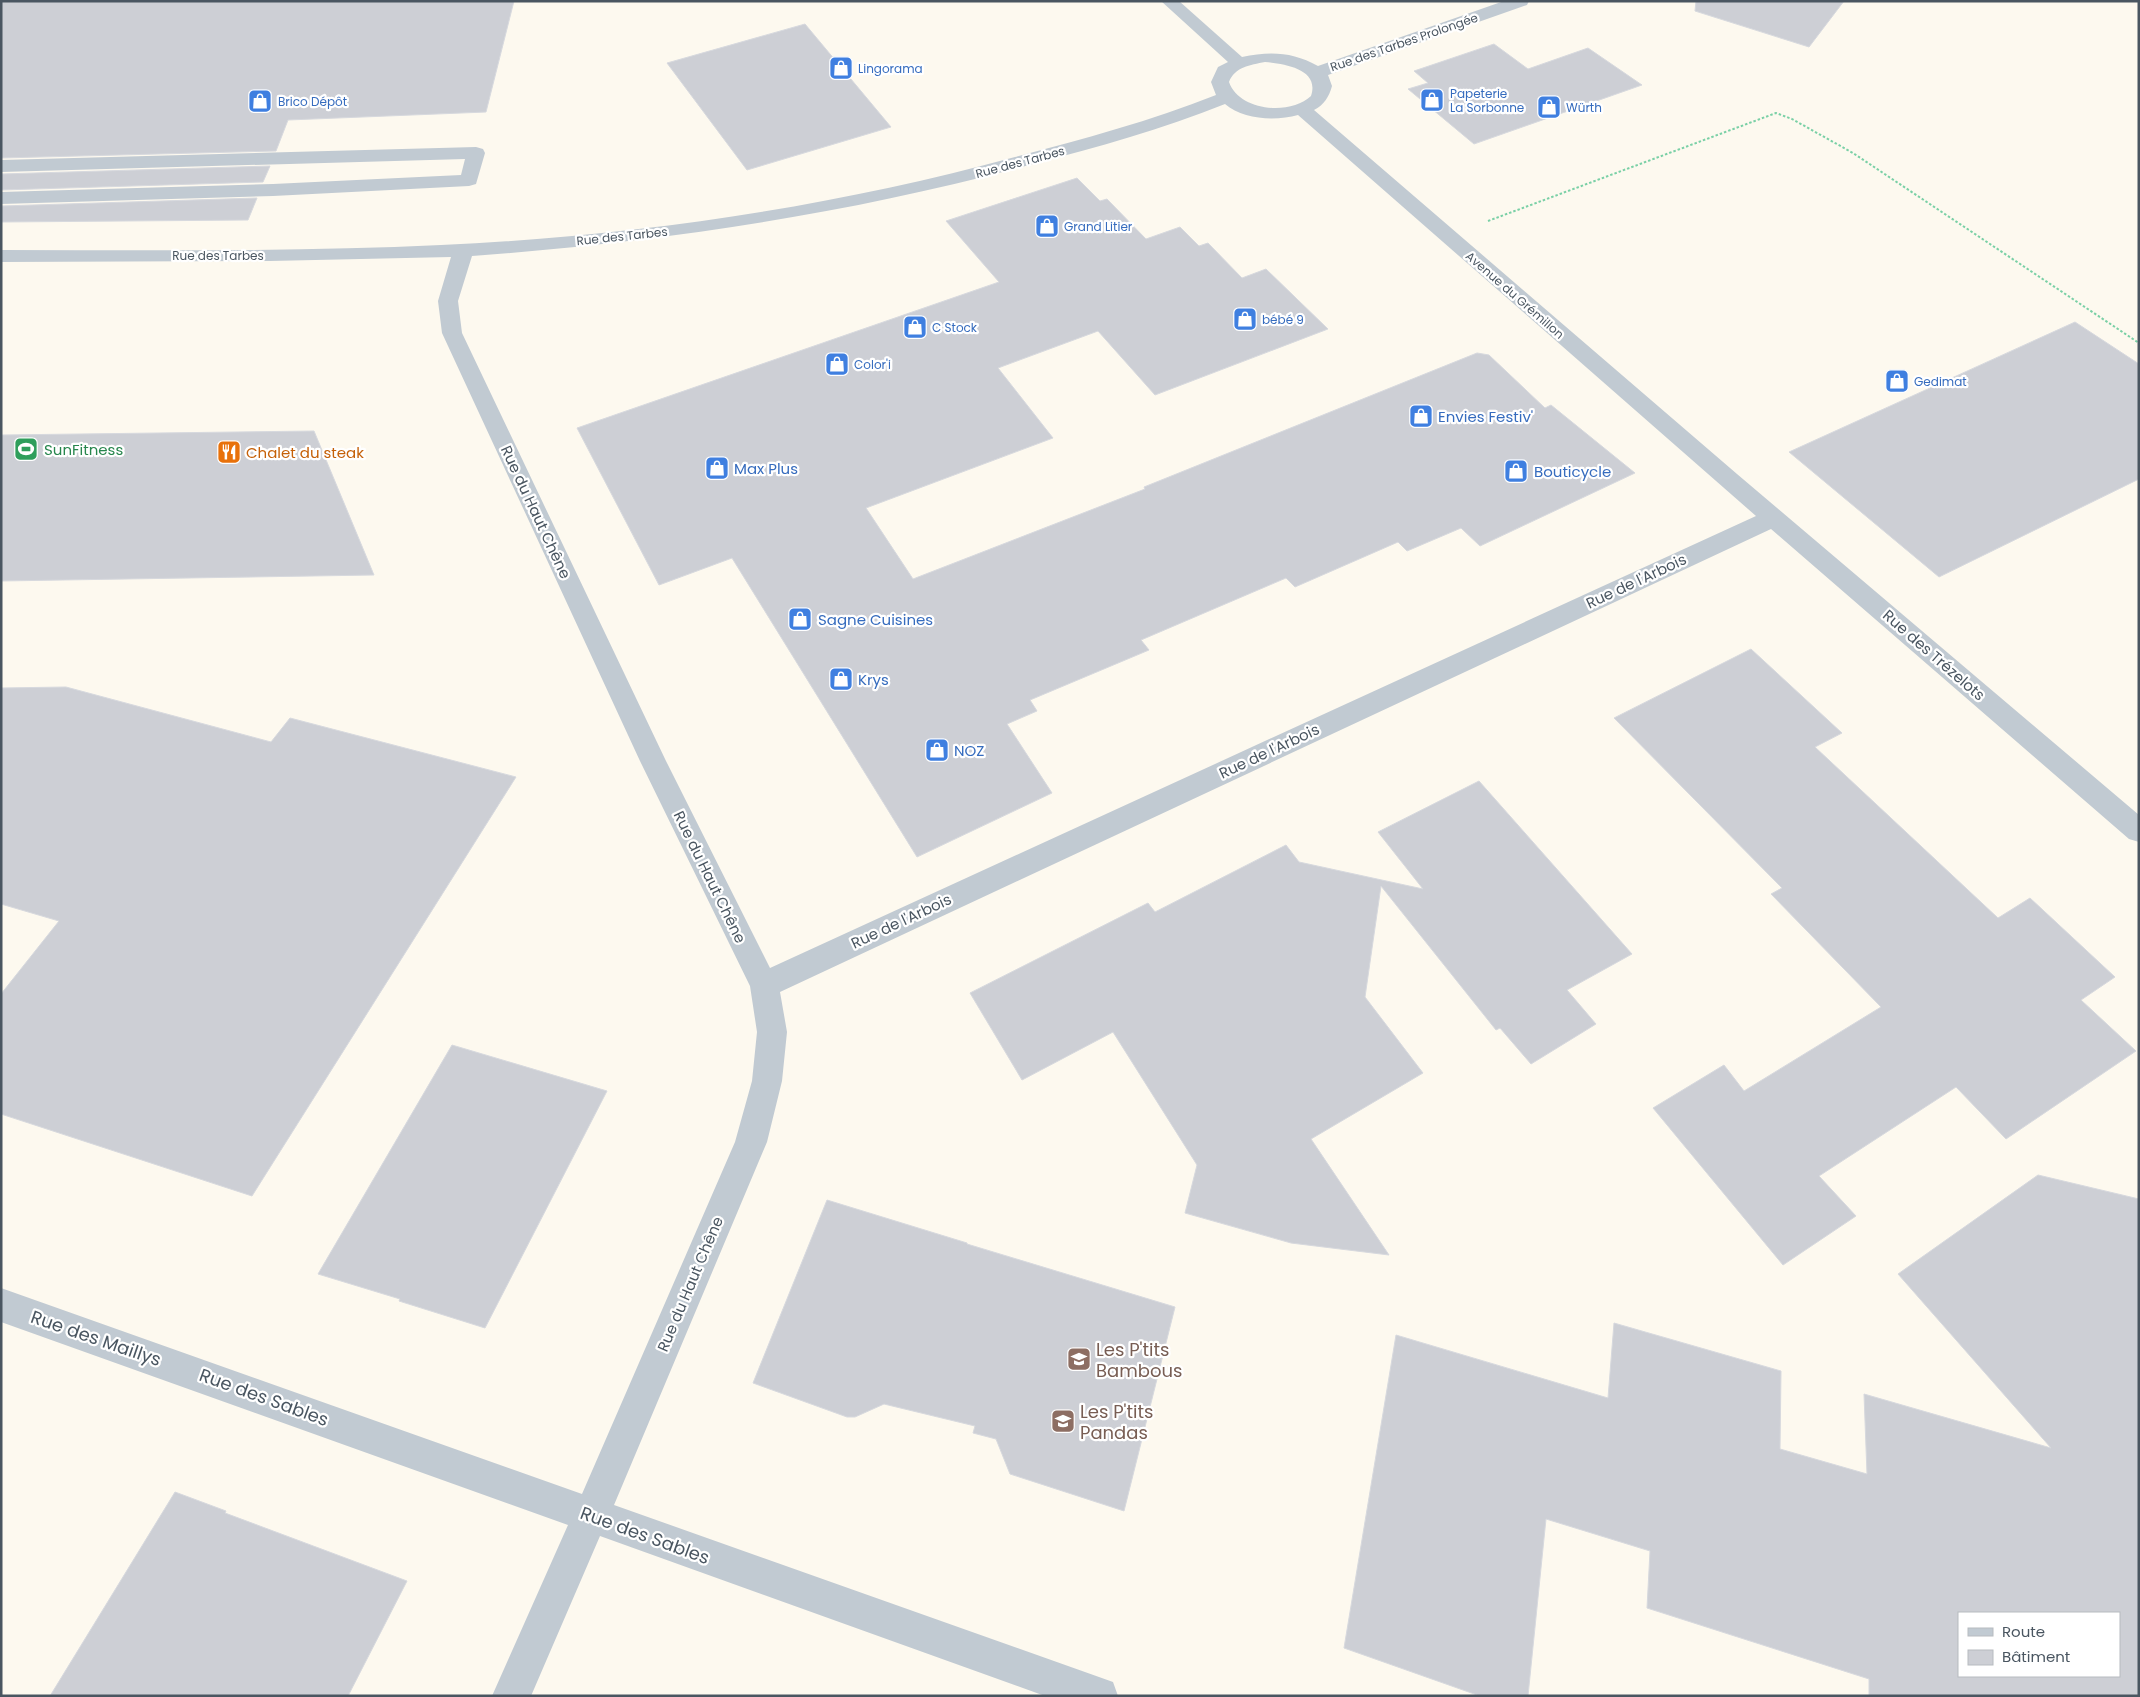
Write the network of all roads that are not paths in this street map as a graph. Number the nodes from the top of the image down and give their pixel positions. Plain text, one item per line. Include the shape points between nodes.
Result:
1 (1169, 1) edge
2 (1521, 1) edge
3 (1238, 62) junction
4 (1316, 73) junction
5 (1226, 97) junction
6 (1302, 109) junction
7 (1, 166) edge
8 (1, 198) edge
9 (463, 250) junction
10 (1, 256) edge
11 (1729, 480) joint
12 (1774, 518) junction
13 (2139, 831) edge
14 (764, 984) junction
15 (1, 1305) edge
16 (191, 1371) joint
17 (591, 1516) junction
18 (511, 1696) edge
19 (1099, 1696) edge

1 - 3 street
2 - 4 street, Rue des Tarbes Prolongée
3 - 4 street via 1280,58 1294,61
3 - 5 street via 1220,78 1220,87
4 - 6 street via 1322,81 1320,97
5 - 6 street via 1237,105 1269,113
5 - 9 street, Rue des Tarbes via 1068,149 893,194 778,216 618,238
6 - 11 street, Avenue du Grémillon
7 - 8 street via 476,153 469,180
9 - 10 street, Rue des Tarbes via 382,254
9 - 14 street, Rue du Haut Chêne via 448,301 452,332 653,761
11 - 12 street, Rue des Trézelots
12 - 13 street, Rue des Trézelots
12 - 14 street, Rue de l'Arbois
14 - 17 street, Rue du Haut Chêne via 772,1032 767,1081 751,1142
15 - 16 street, Rue des Maillys
16 - 17 street, Rue des Sables
17 - 18 street, Rue du Haut Chêne
17 - 19 street, Rue des Sables

